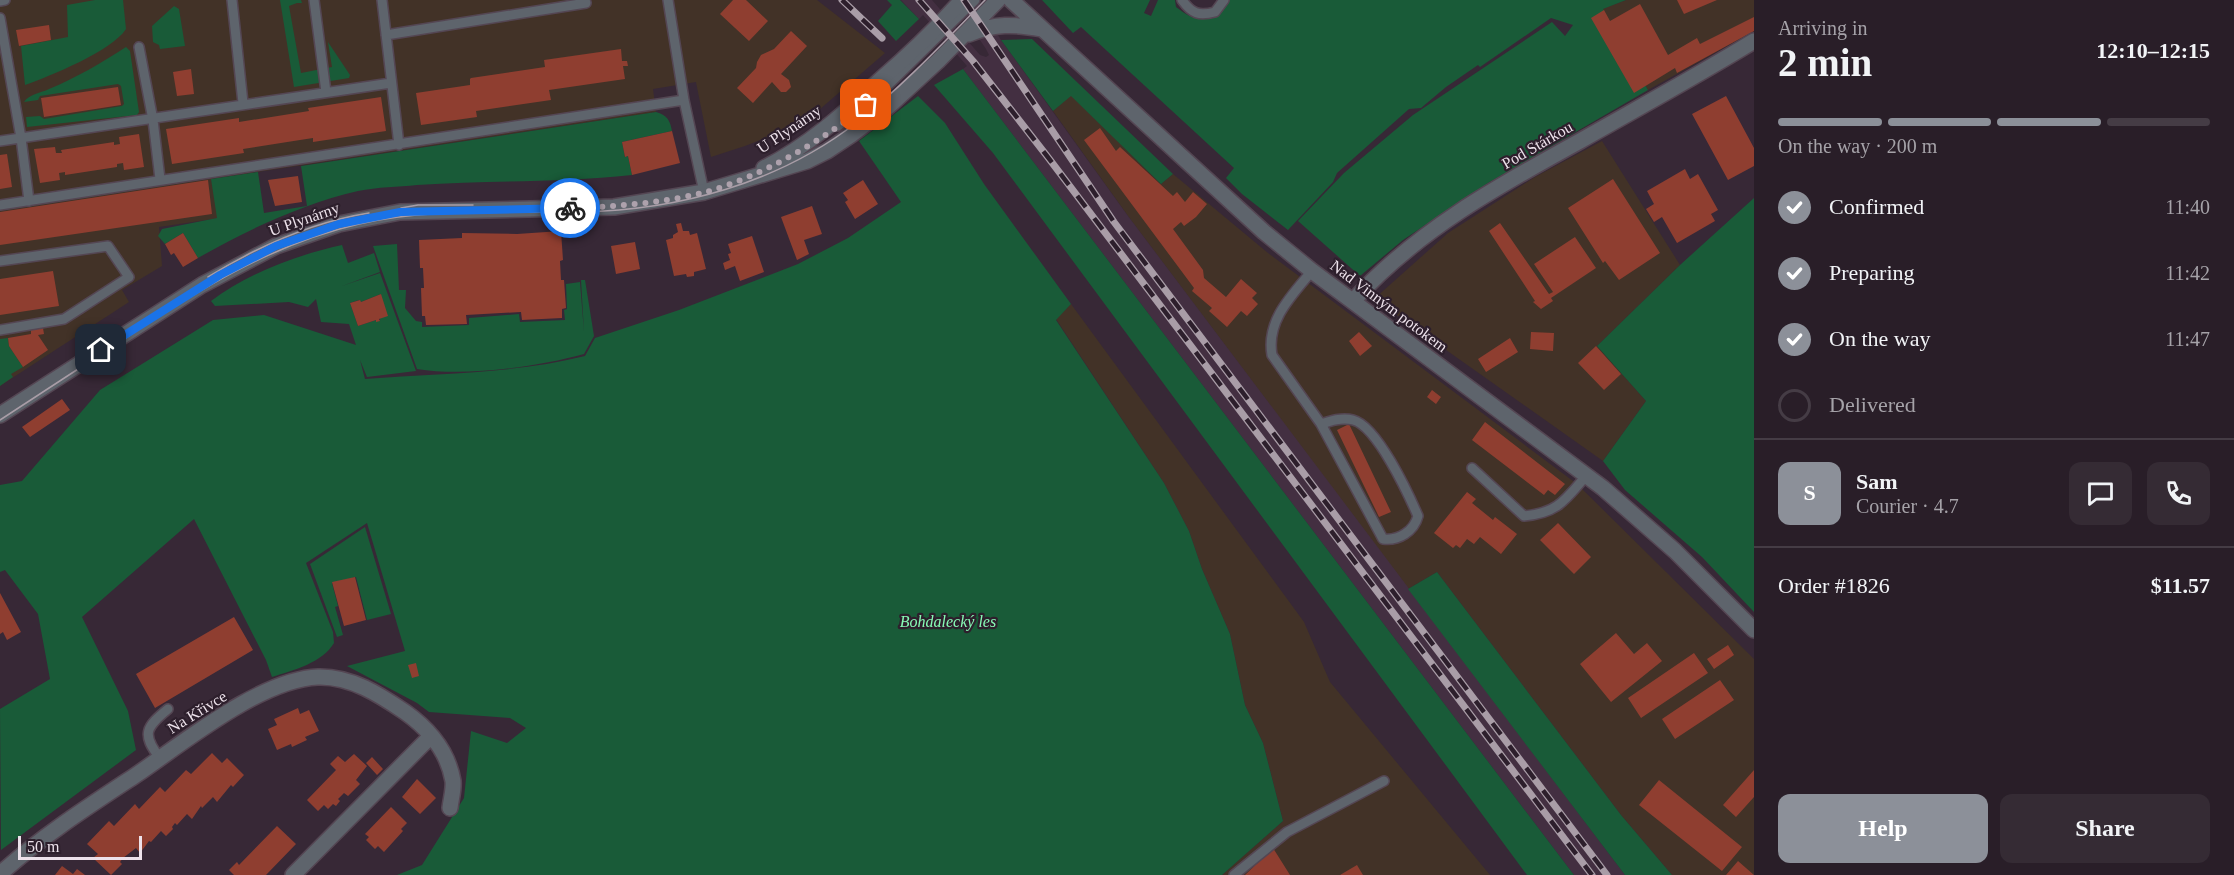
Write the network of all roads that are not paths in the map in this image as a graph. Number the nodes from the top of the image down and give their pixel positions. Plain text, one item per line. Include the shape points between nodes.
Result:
1 (5, 0) edge
2 (232, 0) edge
3 (314, 0) edge
4 (382, 0) edge
5 (585, 0) edge
6 (668, 0) edge
7 (962, 0) edge
8 (975, 0) edge
9 (998, 0) edge
10 (1011, 0) edge
11 (1182, 0) edge
12 (1224, 0) edge
13 (0, 1) edge
14 (0, 23) edge
15 (1043, 29) junction
16 (386, 35) junction
17 (963, 36) junction
18 (1754, 41) edge
19 (139, 47) dead end
20 (391, 83) junction
21 (326, 92) junction
22 (684, 100) junction
23 (243, 103) junction
24 (153, 120) junction
25 (21, 138) junction
26 (0, 141) edge
27 (399, 145) junction
28 (774, 163) junction
29 (160, 179) junction
30 (735, 182) junction
31 (704, 192) junction
32 (28, 201) junction
33 (0, 205) edge
34 (0, 261) edge
35 (1312, 271) junction
36 (1353, 301) junction
37 (0, 330) edge
38 (0, 415) edge
39 (1321, 424) junction
40 (1472, 468) dead end
41 (1586, 476) junction
42 (1754, 630) edge
43 (168, 709) dead end
44 (431, 736) junction
45 (160, 758) junction
46 (1384, 781) dead end
47 (450, 808) dead end
48 (0, 874) edge
49 (293, 875) edge
50 (1234, 875) edge

1 - 13 lane
2 - 23 lane
3 - 21 lane
4 - 16 lane
5 - 16 lane via 586,3
6 - 22 lane
7 - 28 street, U Plynárny via 849,109
8 - 28 lane via 850,118
9 - 17 street, U Plynárny
10 - 15 street, Nad Vinným potokem
11 - 12 lane via 1190,11 1202,16 1215,12
14 - 25 lane
15 - 17 street via 1014,24 988,26
15 - 35 street, Nad Vinným potokem via 1264,232
16 - 20 lane
17 - 30 street, U Plynárny via 888,106 827,151 807,161
18 - 36 street, Pod Stárkou via 1518,175 1437,226 1390,263
19 - 24 lane
20 - 21 lane
20 - 27 lane
21 - 23 lane
22 - 27 lane
22 - 31 lane
23 - 24 lane
24 - 25 lane
24 - 29 lane
25 - 26 lane
25 - 32 lane
27 - 29 lane
28 - 30 street, U Plynárny
29 - 32 lane
30 - 31 street, U Plynárny
31 - 38 street, U Plynárny via 614,207 400,212 339,224 276,246 202,285
32 - 33 lane
34 - 37 lane via 108,246 129,277 63,320
35 - 36 street, Nad Vinným potokem
35 - 39 lane via 1287,300 1273,326 1270,343 1272,356
36 - 41 street, Nad Vinným potokem
39 - 39 lane via 1383,539 1391,540 1416,526 1418,516 1406,488 1366,427 1353,420
40 - 41 lane via 1524,516 1543,514 1561,504
41 - 42 street, Nad Vinným potokem via 1675,551
43 - 45 lane via 148,730 147,737
44 - 45 street, Na Křivce via 417,720 376,692 339,679 318,677 265,693
44 - 47 street, Na Křivce via 446,755 453,783
44 - 49 street
45 - 48 street, Na Křivce via 52,831
46 - 50 lane via 1287,832

